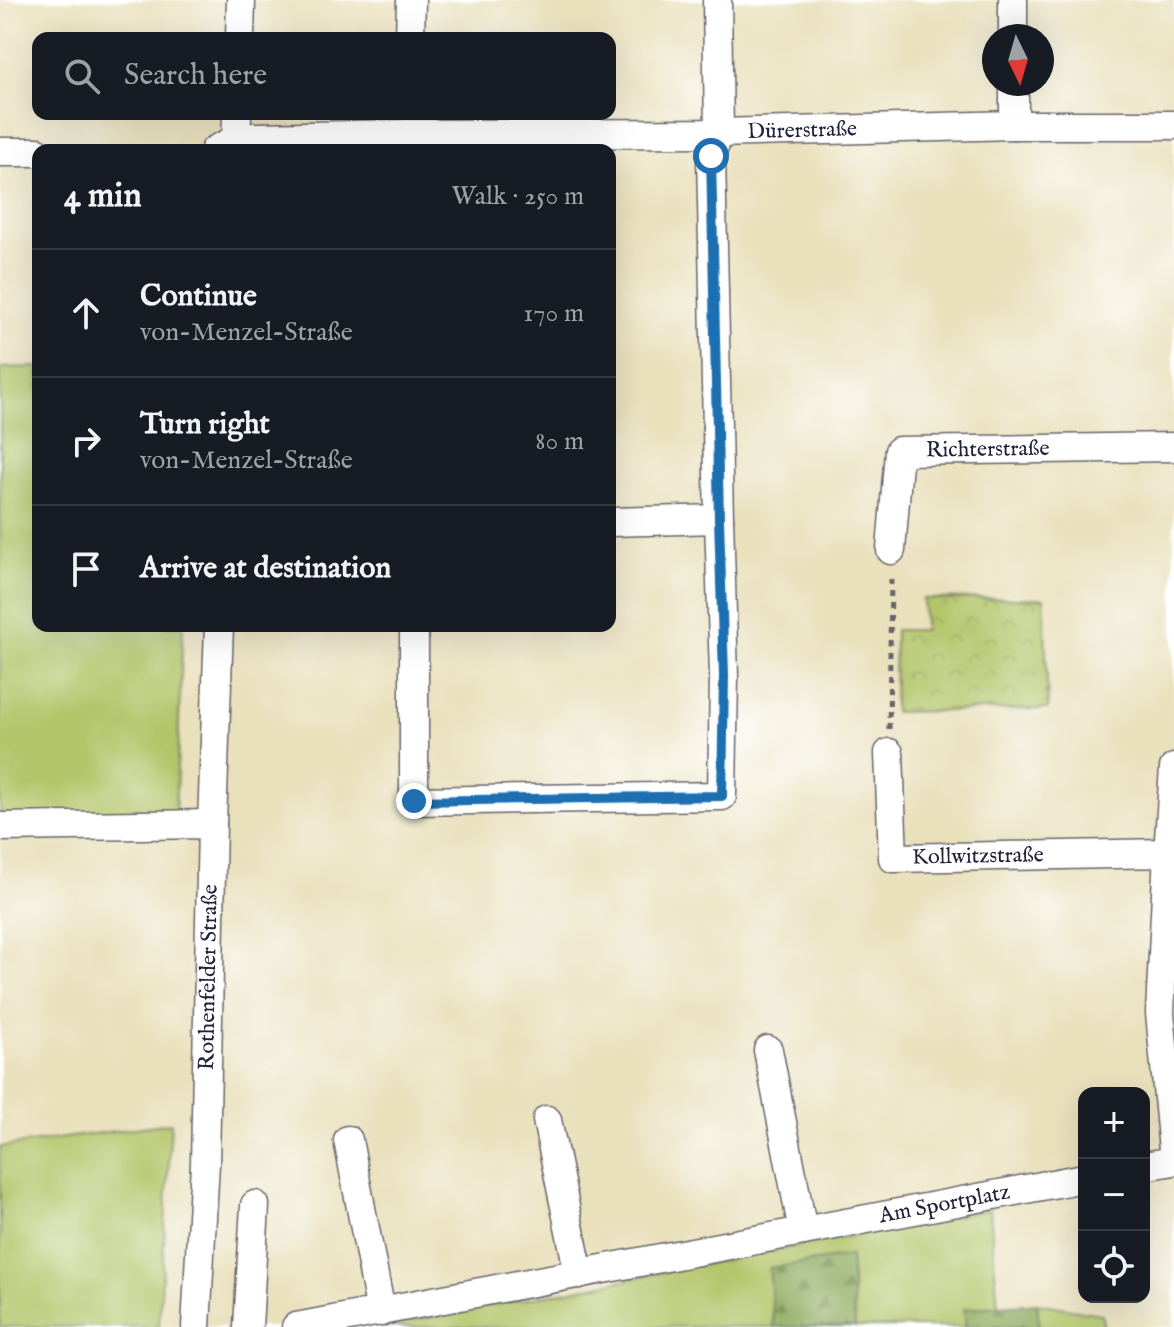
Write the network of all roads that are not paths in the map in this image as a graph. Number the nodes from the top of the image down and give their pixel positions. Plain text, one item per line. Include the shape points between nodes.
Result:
1 (241, 0) edge
2 (411, 0) edge
3 (717, 0) edge
4 (1013, 0) edge
5 (1013, 24) edge
6 (240, 32) edge
7 (410, 32) edge
8 (1014, 96) edge
9 (1014, 125) junction
10 (1174, 125) edge
11 (408, 133) edge
12 (719, 133) junction
13 (231, 138) edge
14 (0, 152) edge
15 (32, 152) edge
16 (1174, 447) edge
17 (719, 519) junction
18 (616, 522) edge
19 (891, 550) road end
20 (219, 632) edge
21 (414, 632) edge
22 (889, 753) road end
23 (1174, 768) edge
24 (212, 824) junction
25 (0, 827) edge
26 (1168, 853) junction
27 (768, 1050) dead end
28 (547, 1120) dead end
29 (348, 1140) dead end
30 (1174, 1161) edge
31 (1150, 1165) edge
32 (1078, 1179) edge
33 (255, 1205) dead end
34 (803, 1231) junction
35 (579, 1274) junction
36 (381, 1312) junction
37 (196, 1327) edge
38 (248, 1327) edge
39 (296, 1327) edge

1 - 6 street
2 - 7 street
3 - 12 street
4 - 5 street
8 - 9 street
9 - 10 street, Dürerstraße
9 - 12 street, Dürerstraße
11 - 12 street, Dürerstraße
11 - 13 street, Dürerstraße
12 - 17 street via 711,156
14 - 15 street
16 - 19 street, Richterstraße via 899,451
17 - 18 street
17 - 21 street via 722,796 414,801
20 - 24 street, Rothenfelder Straße
22 - 26 street, Kollwitzstraße via 893,858
23 - 26 street
24 - 25 street
24 - 37 street, Rothenfelder Straße
26 - 30 street via 1160,1013
27 - 34 street
28 - 35 street
29 - 36 street
30 - 31 street
32 - 34 street, Am Sportplatz
33 - 38 street
34 - 35 street, Am Sportplatz
35 - 36 street, Am Sportplatz
36 - 39 street, Am Sportplatz

